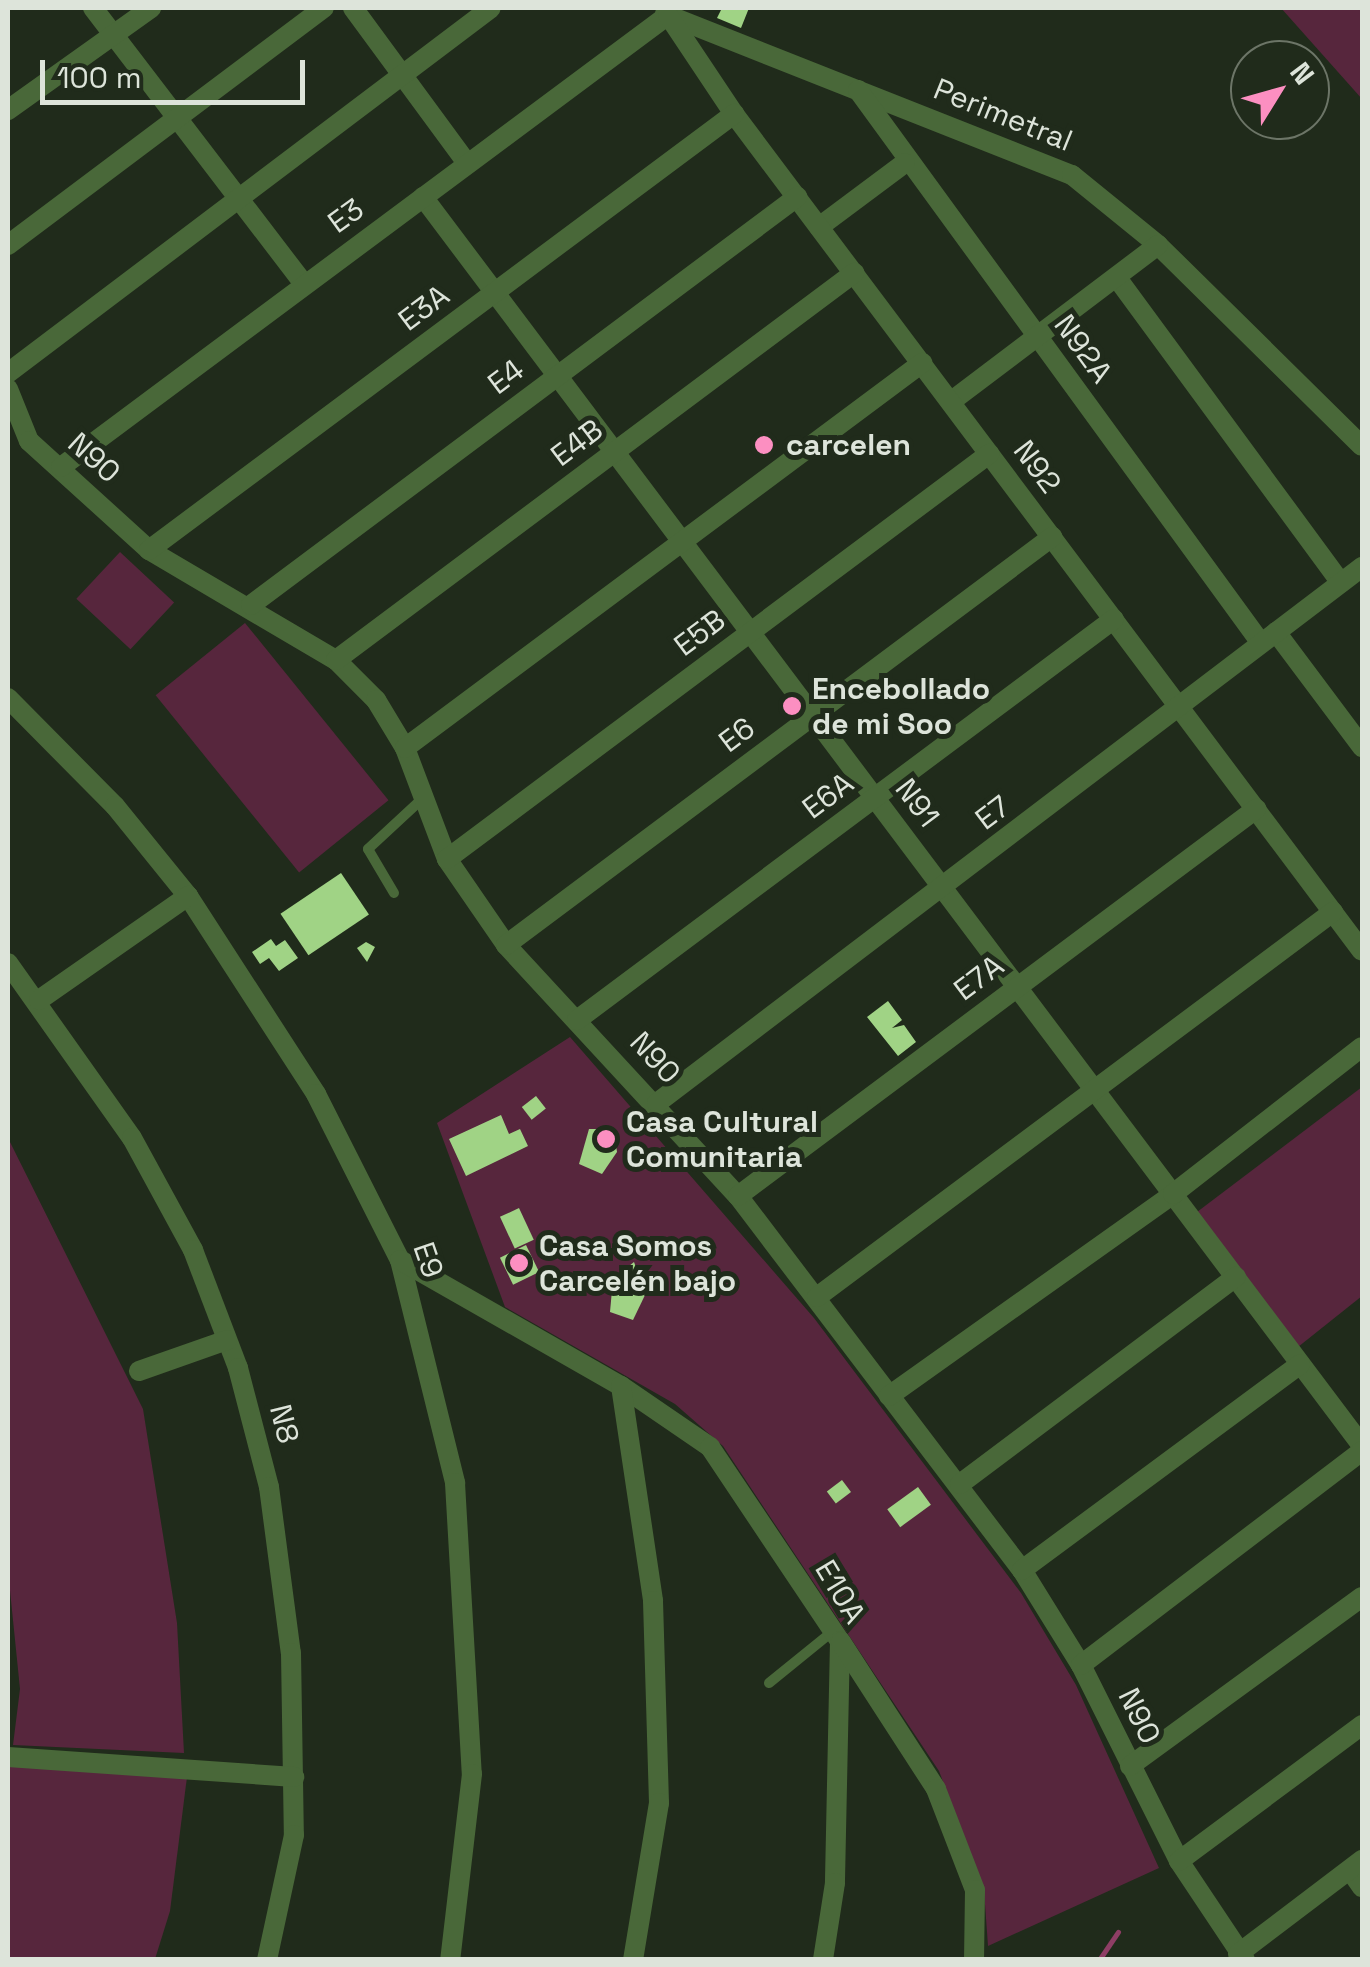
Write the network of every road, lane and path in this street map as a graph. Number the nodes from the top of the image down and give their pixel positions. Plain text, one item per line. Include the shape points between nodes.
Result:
1 (93, 8) edge
2 (151, 8) edge
3 (324, 8) edge
4 (354, 8) edge
5 (491, 8) edge
6 (661, 11) edge
7 (114, 35) junction
8 (402, 75) junction
9 (858, 90) junction
10 (8, 110) edge
11 (734, 114) junction
12 (180, 117) junction
13 (466, 162) junction
14 (905, 162) junction
15 (423, 197) junction
16 (797, 197) junction
17 (242, 200) junction
18 (819, 227) junction
19 (1158, 244) junction
20 (8, 246) edge
21 (854, 274) junction
22 (1117, 278) junction
23 (304, 284) junction
24 (494, 292) junction
25 (1037, 338) junction
26 (922, 363) junction
27 (8, 373) edge
28 (558, 376) junction
29 (8, 388) edge
30 (953, 400) junction
31 (13, 426) edge
32 (1362, 446) edge
33 (615, 452) junction
34 (990, 454) junction
35 (61, 466) junction
36 (1052, 538) junction
37 (685, 542) junction
38 (149, 550) junction
39 (1362, 567) edge
40 (1341, 583) junction
41 (251, 605) junction
42 (1114, 619) junction
43 (751, 632) junction
44 (1268, 638) junction
45 (336, 660) junction
46 (8, 698) edge
47 (1181, 710) junction
48 (814, 716) junction
49 (1362, 747) edge
50 (406, 748) junction
51 (424, 798) junction
52 (875, 798) junction
53 (1256, 809) junction
54 (447, 859) junction
55 (943, 888) junction
56 (394, 893) dead end
57 (188, 896) junction
58 (1333, 912) junction
59 (506, 946) junction
60 (1362, 951) edge
61 (8, 963) edge
62 (1018, 987) junction
63 (39, 1000) junction
64 (578, 1020) junction
65 (1362, 1046) edge
66 (1095, 1090) junction
67 (658, 1104) junction
68 (1173, 1194) junction
69 (738, 1196) junction
70 (400, 1260) junction
71 (1236, 1277) junction
72 (817, 1297) junction
73 (227, 1340) junction
74 (1300, 1364) junction
75 (138, 1371) dead end
76 (620, 1386) junction
77 (890, 1396) junction
78 (1362, 1448) edge
79 (960, 1484) junction
80 (1022, 1570) junction
81 (1362, 1597) edge
82 (837, 1636) junction
83 (1082, 1664) junction
84 (769, 1683) dead end
85 (1362, 1724) edge
86 (8, 1757) edge
87 (1130, 1766) junction
88 (294, 1776) junction
89 (1179, 1861) junction
90 (1358, 1872) edge
91 (1241, 1957) edge
92 (267, 1960) edge
93 (450, 1960) edge
94 (633, 1960) edge
95 (823, 1960) edge
96 (974, 1960) edge

1 - 7 street
2 - 7 street
3 - 12 street
4 - 8 street
5 - 8 street
6 - 9 street, Perimetral
6 - 11 street, N92
6 - 13 street, E3
7 - 10 street
7 - 12 street
8 - 13 street
8 - 17 street
9 - 14 street, N92A
9 - 19 street, Perimetral via 1072,174
11 - 16 street, N92
11 - 24 street, E3A
12 - 17 street
12 - 20 street
13 - 15 street, E3
14 - 18 street
14 - 25 street, N92A
15 - 23 street, E3
15 - 24 street, N91
16 - 18 street, N92
16 - 28 street, E4
17 - 23 street
17 - 27 street
18 - 21 street, N92
19 - 22 street
19 - 32 street, Perimetral
21 - 26 street, N92
21 - 33 street, E4B
22 - 25 street
22 - 40 street
23 - 35 street, E3
24 - 28 street, N91
24 - 38 street, E3A
25 - 30 street
25 - 44 street, N92A
26 - 30 street, N92
26 - 37 street
28 - 33 street, N91
28 - 41 street, E4
29 - 31 street, N90
30 - 34 street, N92
31 - 35 street, N90
33 - 37 street, N91
33 - 45 street, E4B
34 - 36 street, N92
34 - 43 street, E5B
35 - 38 street, N90
36 - 42 street, N92
36 - 48 street, E6
37 - 43 street, N91
37 - 50 street
38 - 41 street, N90
39 - 40 street, E7
40 - 44 street, E7
41 - 45 street, N90
42 - 47 street, N92
42 - 52 street, E6A
43 - 48 street, N91
43 - 54 street, E5B
44 - 47 street, E7
44 - 49 street, N92A
45 - 50 street, N90 via 376,700
46 - 57 street, E9 via 116,806
47 - 53 street, N92
47 - 55 street, E7
48 - 52 street, N91
48 - 59 street, E6
50 - 51 street, N90
51 - 54 street, N90
51 - 56 lane via 368,848
52 - 55 street, N91
52 - 64 street, E6A
53 - 58 street, N92
53 - 62 street, E7A
54 - 59 street, N90
55 - 62 street, N91
55 - 67 street, E7
57 - 63 street
57 - 70 street, E9 via 316,1094
58 - 60 street, N92
58 - 66 street
59 - 64 street, N90
61 - 63 street, N8
62 - 66 street, N91
62 - 69 street, E7A
63 - 73 street, N8 via 132,1138 193,1250
64 - 67 street, N90
65 - 68 street
66 - 68 street, N91
66 - 72 street
67 - 69 street, N90
68 - 71 street, N91
68 - 77 street
69 - 72 street, N90
70 - 76 street, E10A
70 - 93 street, E9 via 455,1483 472,1774
71 - 74 street, N91
71 - 79 street
72 - 77 street, N90
73 - 75 street
73 - 88 street, N8 via 269,1487 291,1654
74 - 78 street, N91
74 - 80 street
76 - 82 street, E10A via 710,1447
76 - 94 street via 653,1601 659,1803
77 - 79 street, N90
78 - 83 street
79 - 80 street, N90
80 - 83 street, N90
81 - 87 street
82 - 84 lane
82 - 95 street, E10A via 836,1883
82 - 96 street via 936,1789 975,1890
83 - 87 street, N90
85 - 89 street
86 - 88 street
87 - 89 street, N90
88 - 92 street, N8 via 294,1834
89 - 91 street, N90
90 - 91 street

